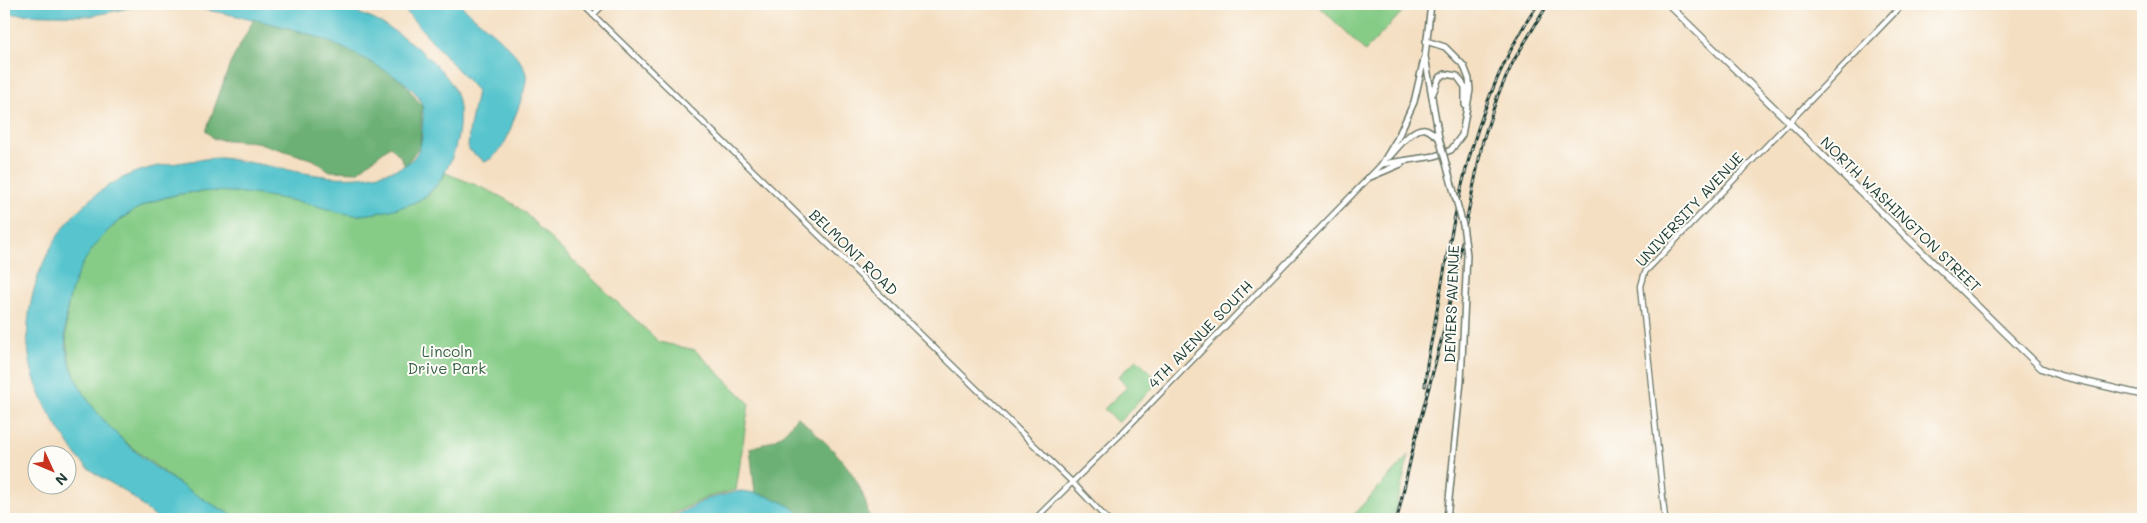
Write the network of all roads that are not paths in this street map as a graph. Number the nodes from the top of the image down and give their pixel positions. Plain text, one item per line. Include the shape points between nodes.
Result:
1 (582, 4) edge
2 (604, 4) edge
3 (1431, 4) edge
4 (1668, 4) edge
5 (1903, 4) edge
6 (593, 15) junction
7 (1426, 41) junction
8 (1425, 56) junction
9 (1432, 101) junction
10 (1466, 118) junction
11 (1788, 123) junction
12 (1439, 138) junction
13 (1416, 159) junction
14 (1382, 164) junction
15 (1368, 178) junction
16 (2143, 395) edge
17 (1072, 482) junction
18 (1035, 519) edge
19 (1107, 519) edge
20 (1447, 519) edge
21 (1665, 519) edge

1 - 6 street, BELMONT ROAD
2 - 6 street
3 - 7 main road, DEMERS AVENUE
4 - 11 main road, NORTH WASHINGTON STREET
5 - 11 street, UNIVERSITY AVENUE
6 - 17 street, BELMONT ROAD
7 - 8 main road, DEMERS AVENUE
7 - 10 main road via 1445,47 1464,66 1470,90
8 - 9 main road, DEMERS AVENUE
8 - 14 main road via 1414,102
9 - 10 main road via 1438,78 1445,74 1457,76 1465,87
9 - 12 main road, DEMERS AVENUE
10 - 13 main road via 1462,135 1451,150
11 - 16 main road, NORTH WASHINGTON STREET via 2041,368 2061,376
11 - 21 street, UNIVERSITY AVENUE via 1644,272 1642,280
12 - 14 main road via 1426,129 1420,129
12 - 20 main road, DEMERS AVENUE, bridge via 1468,255
13 - 14 main road
13 - 15 main road
14 - 15 street, 4TH AVENUE SOUTH
15 - 17 street, 4TH AVENUE SOUTH
17 - 18 street, 4TH AVENUE SOUTH
17 - 19 street, BELMONT ROAD

